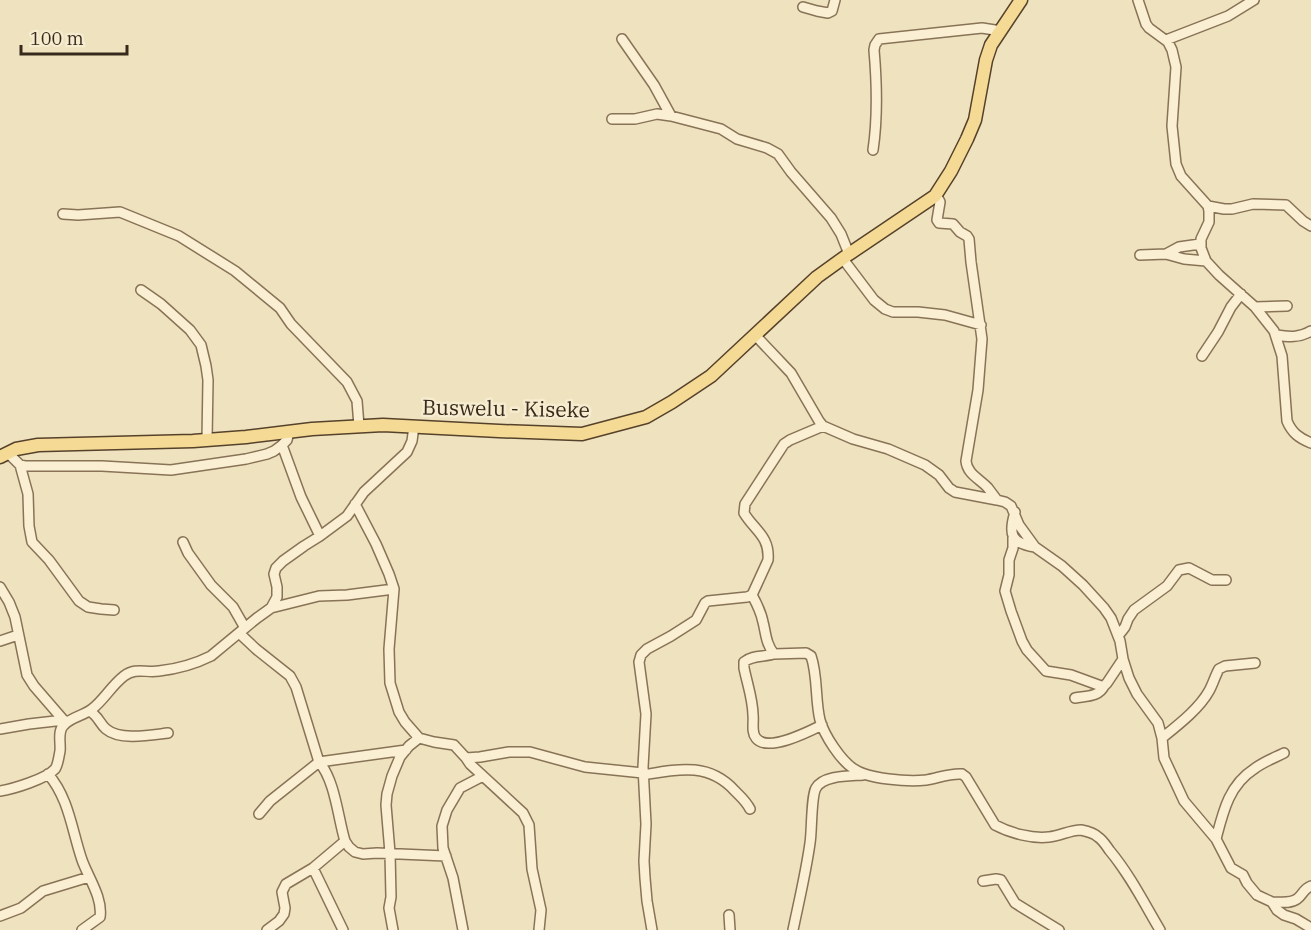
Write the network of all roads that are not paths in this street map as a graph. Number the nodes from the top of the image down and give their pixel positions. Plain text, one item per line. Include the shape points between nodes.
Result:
1 (835, 0) edge
2 (1021, 0) edge
3 (1138, 0) edge
4 (1254, 0) edge
5 (803, 7) dead end
6 (1001, 31) junction
7 (622, 39) dead end
8 (1166, 40) junction
9 (671, 116) junction
10 (612, 120) dead end
11 (873, 150) dead end
12 (934, 196) junction
13 (1208, 206) junction
14 (63, 214) dead end
15 (1311, 226) edge
16 (1200, 244) junction
17 (1166, 254) junction
18 (1140, 255) dead end
19 (846, 256) junction
20 (1206, 261) junction
21 (141, 290) dead end
22 (1240, 294) junction
23 (1287, 306) dead end
24 (1256, 307) junction
25 (981, 325) junction
26 (1311, 331) edge
27 (1276, 335) junction
28 (755, 336) junction
29 (1202, 356) dead end
30 (359, 426) junction
31 (414, 426) junction
32 (824, 426) junction
33 (290, 432) junction
34 (207, 440) junction
35 (1311, 443) edge
36 (282, 445) junction
37 (4, 455) edge
38 (20, 465) junction
39 (998, 500) junction
40 (355, 504) junction
41 (1015, 512) junction
42 (320, 536) junction
43 (1013, 537) junction
44 (183, 542) dead end
45 (1035, 547) junction
46 (1226, 580) dead end
47 (0, 588) edge
48 (394, 589) junction
49 (752, 595) junction
50 (271, 608) junction
51 (114, 610) dead end
52 (242, 630) junction
53 (18, 635) junction
54 (1118, 636) junction
55 (0, 641) edge
56 (774, 654) junction
57 (1123, 659) junction
58 (1255, 663) dead end
59 (1104, 686) junction
60 (1075, 698) dead end
61 (89, 711) junction
62 (65, 722) junction
63 (822, 725) junction
64 (0, 729) edge
65 (168, 733) dead end
66 (419, 738) junction
67 (1162, 738) junction
68 (405, 750) junction
69 (1284, 753) dead end
70 (466, 758) junction
71 (318, 762) junction
72 (48, 774) junction
73 (643, 774) junction
74 (865, 775) junction
75 (483, 776) junction
76 (0, 791) edge
77 (750, 809) dead end
78 (259, 814) dead end
79 (1220, 825) junction
80 (1209, 829) junction
81 (1216, 839) junction
82 (345, 841) junction
83 (390, 853) junction
84 (446, 856) junction
85 (313, 868) junction
86 (89, 877) junction
87 (983, 881) dead end
88 (1311, 886) edge
89 (1272, 902) junction
90 (729, 915) dead end
91 (0, 916) edge
92 (1311, 928) edge
93 (82, 930) edge
94 (267, 930) edge
95 (343, 930) edge
96 (393, 930) edge
97 (463, 930) edge
98 (539, 930) edge
99 (652, 930) edge
100 (730, 930) edge
101 (793, 930) edge
102 (1059, 930) edge
103 (1160, 930) edge

1 - 5 street via 828,13
2 - 6 main road, Buswelu - Kiseke
3 - 8 street via 1146,24
4 - 8 street via 1228,16
6 - 11 street via 982,28 879,39 874,50 877,114
6 - 12 main road, Buswelu - Kiseke via 986,60 975,120 951,171
7 - 9 street
8 - 13 street via 1176,67 1172,126 1176,164 1181,176
9 - 10 street
9 - 19 street via 721,129 778,154 842,234
12 - 19 main road, Buswelu - Kiseke
12 - 25 street via 940,202 939,223 953,224 968,237
13 - 15 street via 1232,209 1253,204 1286,205
13 - 16 street via 1209,222
14 - 30 street via 120,212 179,236 236,271 280,308 346,382 357,401
16 - 17 street via 1179,247
16 - 20 street
17 - 18 street
17 - 20 street
19 - 25 street via 874,300 885,309 945,315
19 - 28 main road, Buswelu - Kiseke via 817,277
20 - 22 street
21 - 34 street via 190,330 201,345 208,380
22 - 24 street
22 - 29 street
23 - 24 street
24 - 27 street
25 - 39 street via 978,390 966,466
26 - 27 street via 1297,337
27 - 35 street via 1282,356 1287,421 1294,434
28 - 31 main road, Buswelu - Kiseke via 711,376 646,417 621,424 582,434
28 - 32 street via 791,373
30 - 31 main road, Buswelu - Kiseke
30 - 33 main road, Buswelu - Kiseke
31 - 40 street via 407,452
32 - 39 street via 925,465 955,492
32 - 49 street via 784,444 745,504 744,513 761,534 768,555
33 - 34 main road, Buswelu - Kiseke
33 - 36 street
34 - 37 main road, Buswelu - Kiseke via 38,445
36 - 38 street via 274,452 246,459 171,470
36 - 42 street
37 - 38 street
38 - 51 street via 28,494 32,542 79,601 88,607
39 - 41 street
40 - 42 street via 347,516
40 - 48 street
41 - 43 street
41 - 45 street
42 - 50 street via 276,568 277,597
43 - 45 street via 1018,543
43 - 59 street via 1005,591 1027,650 1046,670
44 - 52 street via 211,585 233,607
45 - 54 street via 1062,566 1096,599 1111,618
46 - 54 street via 1212,580 1189,568 1179,570 1167,586 1134,610
47 - 53 street via 12,610
48 - 50 street via 319,596
48 - 66 street via 390,683 399,712
49 - 56 street
49 - 73 street via 708,601 696,620 641,655 646,714
50 - 52 street
52 - 61 street via 211,656 192,664 129,672
52 - 71 street via 256,649 290,676
53 - 55 street
53 - 62 street via 27,675
54 - 57 street
56 - 63 street via 811,656
56 - 63 street via 744,662 756,739 784,740
57 - 59 street
57 - 67 street via 1137,694 1158,723
58 - 67 street via 1219,669 1205,698
59 - 60 street via 1099,693
61 - 62 street
61 - 65 street via 107,730 118,734
62 - 64 street
62 - 72 street via 60,730 57,765
63 - 74 street via 844,761
66 - 68 street
66 - 70 street via 454,745
67 - 80 street via 1164,758 1184,801
68 - 71 street
68 - 83 street via 387,794
69 - 79 street via 1255,768 1242,780 1228,797
70 - 73 street via 530,752 585,767
70 - 75 street
71 - 78 street
71 - 82 street via 331,786
72 - 76 street
72 - 86 street via 65,804
73 - 77 street via 690,769 715,775 729,784
73 - 99 street via 644,861
74 - 101 street via 833,777 816,787
74 - 103 street via 906,781 959,773 966,777 995,825 1001,828 1041,837 1082,830 1091,833 1133,883
75 - 84 street via 460,788 447,810 442,826
75 - 98 street via 523,813 529,825 532,869 541,910
79 - 80 street
79 - 81 street
80 - 81 street
81 - 89 street via 1231,868 1243,875 1257,895
82 - 83 street via 355,852
82 - 85 street
83 - 84 street
83 - 96 street via 389,908
84 - 97 street
85 - 94 street via 286,884 282,892 284,914
85 - 95 street
86 - 91 street via 43,891 21,908
86 - 93 street via 101,913
87 - 102 street via 1000,880 1015,903
88 - 89 street via 1296,900
89 - 92 street via 1284,915
90 - 100 street

